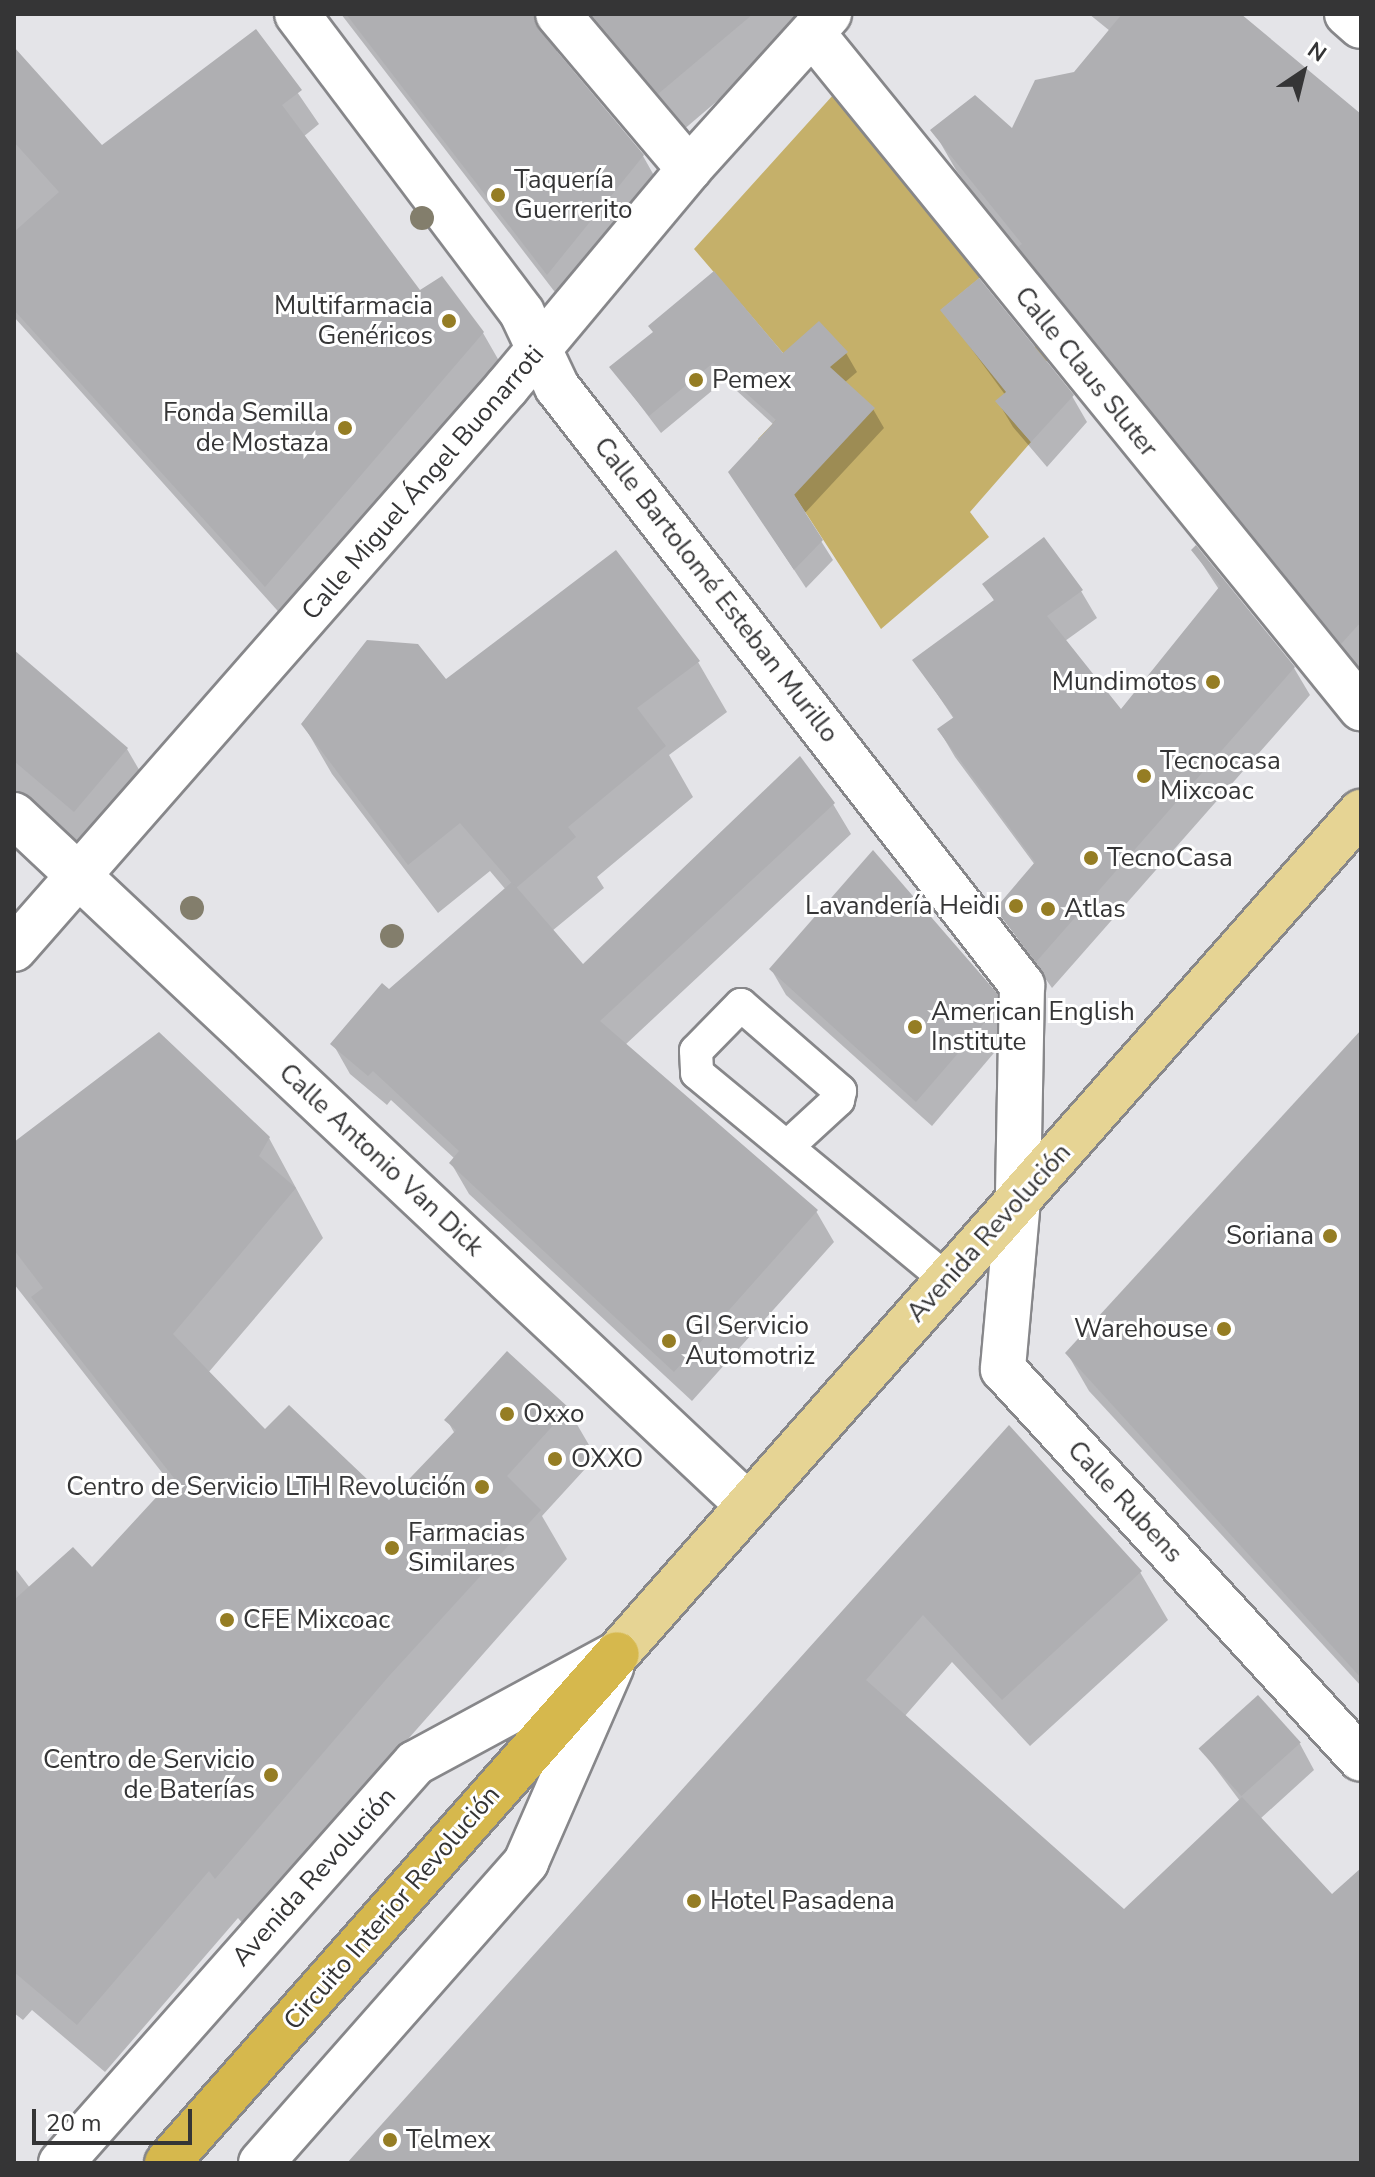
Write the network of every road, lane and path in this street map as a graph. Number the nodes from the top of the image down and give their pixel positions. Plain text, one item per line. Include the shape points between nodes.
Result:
1 (297, 14) edge
2 (558, 14) edge
3 (1347, 14) edge
4 (821, 20) edge
5 (1361, 26) edge
6 (689, 169) junction
7 (540, 348) junction
8 (1361, 708) edge
9 (1361, 812) edge
10 (14, 815) edge
11 (76, 877) junction
12 (14, 949) edge
13 (788, 1146) junction
14 (1018, 1200) junction
15 (947, 1280) junction
16 (748, 1505) junction
17 (617, 1654) junction
18 (1361, 1759) edge
19 (61, 2163) edge
20 (167, 2163) edge
21 (261, 2163) edge

1 - 7 street, Calle Bartolomé Esteban Murillo via 522,313
2 - 6 street
3 - 5 street
4 - 6 street, Calle Miguel Ángel Buonarroti
4 - 8 street, Calle Claus Sluter
6 - 7 street, Calle Miguel Ángel Buonarroti
7 - 11 street, Calle Miguel Ángel Buonarroti
7 - 14 street, Calle Bartolomé Esteban Murillo via 557,387 1022,985
9 - 14 main road, Avenida Revolución
10 - 11 street, Calle Antonio Van Dick
11 - 12 street, Calle Miguel Ángel Buonarroti
11 - 16 street, Calle Antonio Van Dick
13 - 13 lane via 697,1073 696,1051 741,1005 840,1091 838,1100
13 - 15 lane
14 - 15 main road, Avenida Revolución
14 - 18 street, Calle Rubens via 1003,1369
15 - 16 main road, Avenida Revolución
16 - 17 main road, Avenida Revolución
17 - 19 street, Avenida Revolución via 415,1763
17 - 20 highway, Circuito Interior Revolución
17 - 21 street, Avenida Revolución via 526,1862

